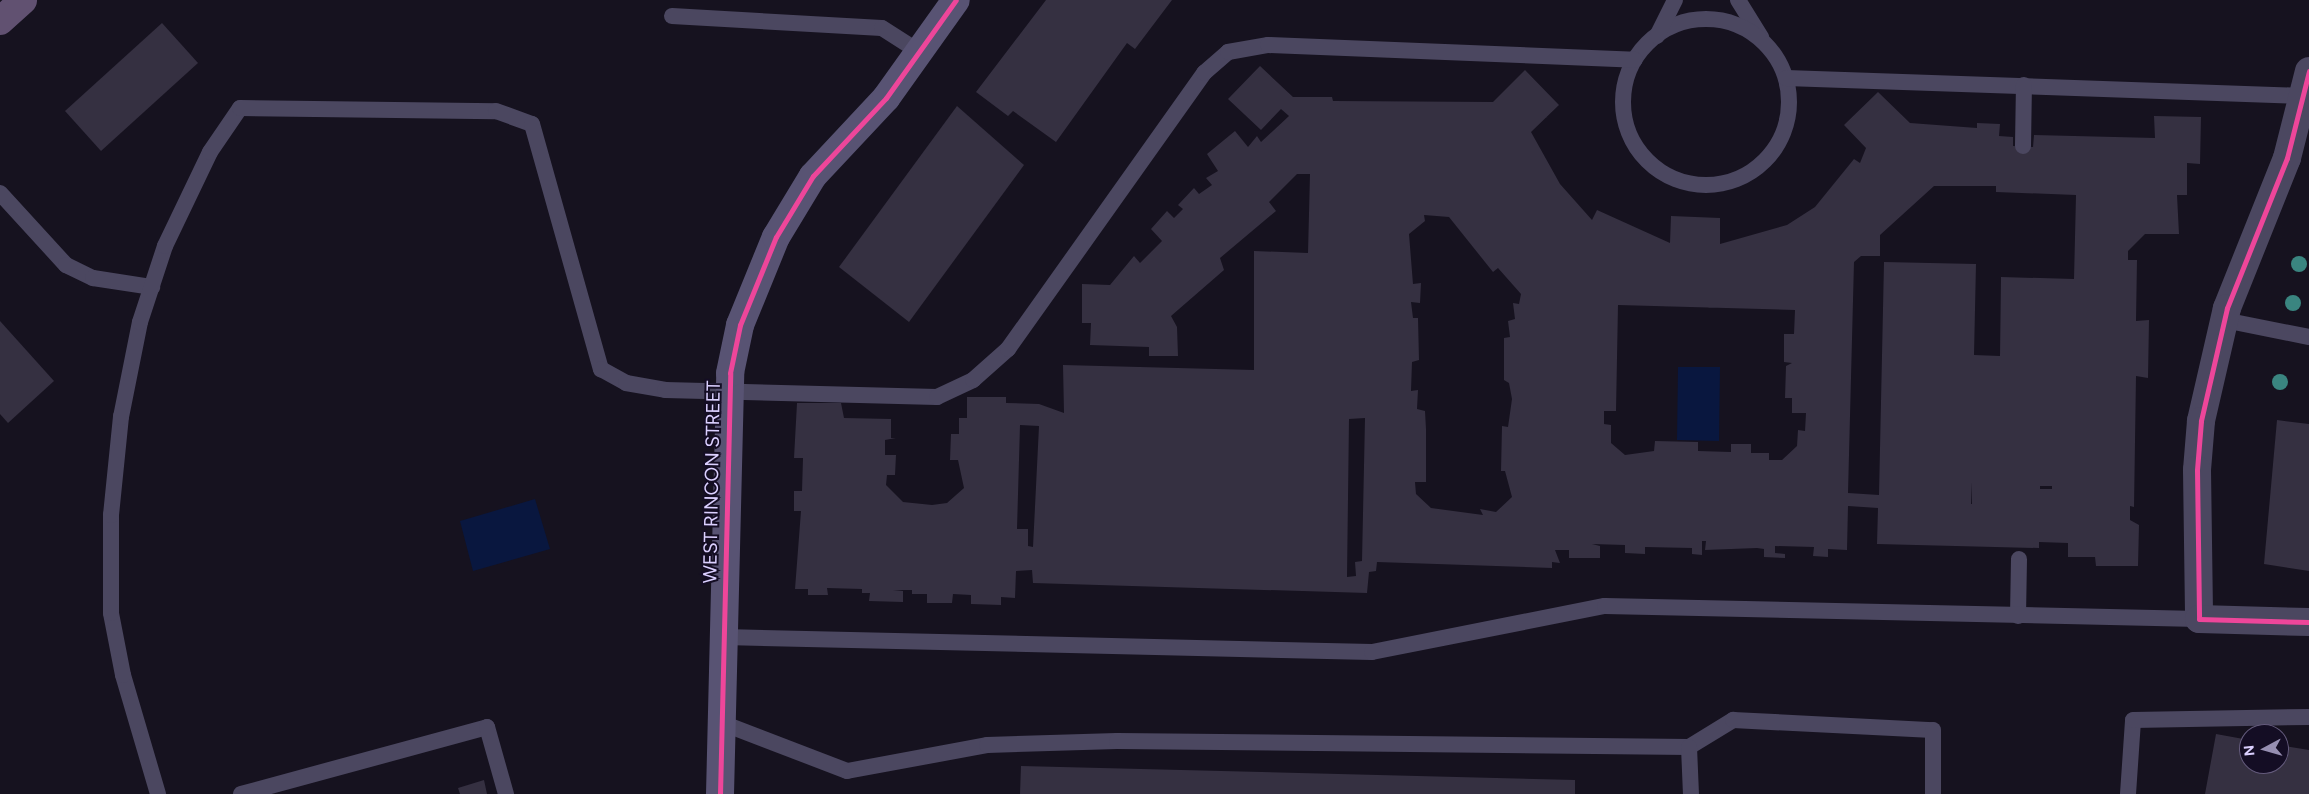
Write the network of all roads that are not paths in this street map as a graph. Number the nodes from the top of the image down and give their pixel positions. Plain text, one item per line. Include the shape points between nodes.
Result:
1 (22, 0) edge
2 (956, 0) edge
3 (1675, 0) edge
4 (1738, 0) edge
5 (672, 16) dead end
6 (0, 21) edge
7 (1656, 36) junction
8 (1763, 41) junction
9 (921, 53) junction
10 (1635, 60) junction
11 (1786, 78) junction
12 (2306, 84) edge
13 (2024, 85) junction
14 (2023, 146) dead end
15 (0, 193) edge
16 (152, 287) junction
17 (2224, 320) junction
18 (2309, 337) edge
19 (729, 391) junction
20 (2019, 559) dead end
21 (2018, 616) junction
22 (2200, 619) junction
23 (2309, 622) edge
24 (724, 638) junction
25 (2309, 716) edge
26 (722, 723) junction
27 (1689, 747) junction
28 (158, 794) edge
29 (241, 794) edge
30 (506, 794) edge
31 (720, 794) edge
32 (1691, 794) edge
33 (1932, 794) edge
34 (2128, 794) edge

1 - 6 main road
2 - 9 street, WEST RINCON STREET
3 - 7 lane
4 - 8 lane
5 - 9 lane via 882,28
7 - 8 lane via 1682,23 1711,19 1747,30
7 - 10 lane
8 - 11 lane
9 - 19 street, WEST RINCON STREET via 886,98 832,151 793,206 740,325
10 - 11 lane via 1625,85 1624,113 1632,140 1648,162 1670,178 1697,186 1724,184 1750,174 1771,156 1784,132 1790,105
10 - 19 lane via 1268,45 1228,52 1204,73 1008,349 973,380 937,397
11 - 13 lane
12 - 13 lane
12 - 17 street via 2287,158
13 - 14 lane
15 - 16 lane via 66,265 94,278
16 - 19 lane via 165,246 210,152 240,108 496,111 532,124 602,368 636,385
16 - 28 lane via 121,417 110,515 111,603 123,675
17 - 18 lane
17 - 22 street via 2202,421 2197,470
19 - 24 street, WEST RINCON STREET
20 - 21 lane
21 - 22 lane
21 - 24 lane via 1605,606 1372,652
22 - 23 street
24 - 26 street, WEST RINCON STREET
25 - 34 lane via 2133,720
26 - 27 lane via 847,771 987,745 1117,741
26 - 31 street, WEST RINCON STREET
27 - 32 lane
27 - 33 lane via 1733,720 1933,730
29 - 30 lane via 487,727

